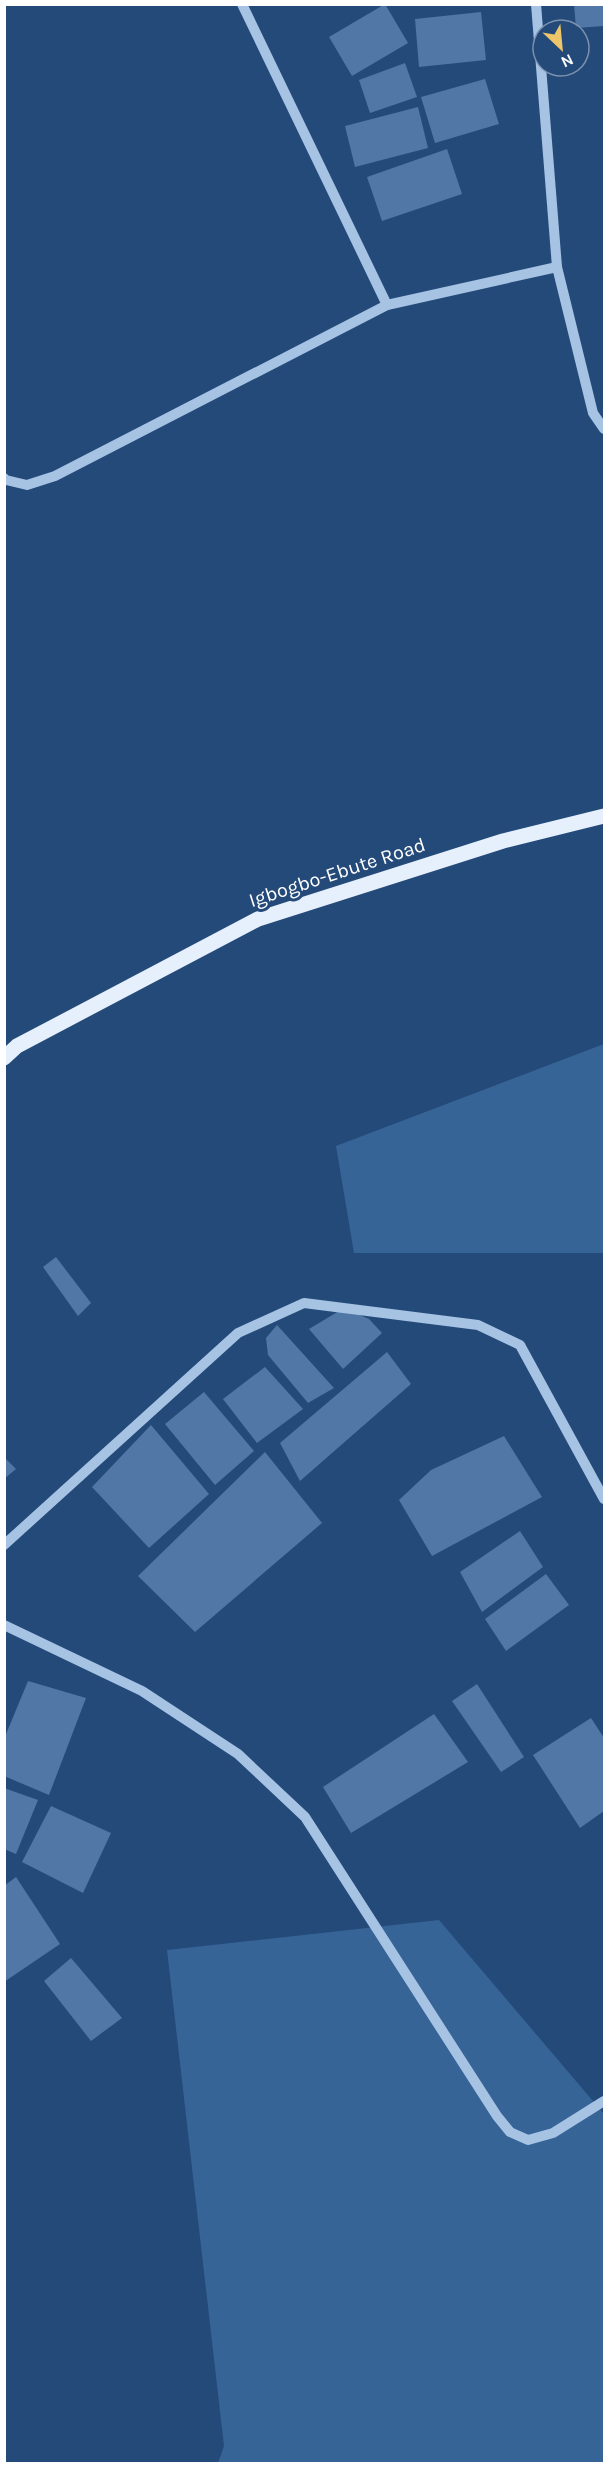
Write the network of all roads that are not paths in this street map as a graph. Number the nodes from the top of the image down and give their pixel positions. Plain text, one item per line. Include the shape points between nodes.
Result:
1 (242, 4) edge
2 (536, 4) edge
3 (557, 267) junction
4 (387, 305) junction
5 (604, 429) edge
6 (4, 478) edge
7 (604, 816) edge
8 (4, 1058) edge
9 (604, 1499) edge
10 (4, 1545) edge
11 (4, 1625) edge
12 (604, 2101) edge

1 - 4 street
2 - 3 street
3 - 4 street
3 - 5 street via 593,413
4 - 6 street via 55,476 27,485
7 - 8 main road, Igbogbo-Ebute Road via 503,841 258,919 17,1046
9 - 10 street via 520,1345 478,1325 304,1303 238,1333
11 - 12 street via 142,1691 238,1754 305,1817 510,2132 528,2140 552,2133

